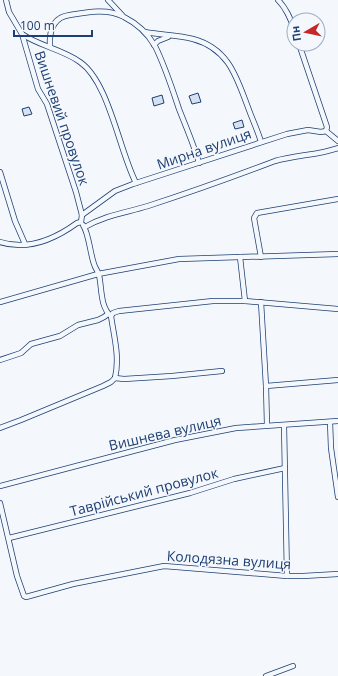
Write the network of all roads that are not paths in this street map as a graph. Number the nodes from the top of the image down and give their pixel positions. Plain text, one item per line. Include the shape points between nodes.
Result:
1 (6, 0) edge
2 (108, 0) edge
3 (278, 0) edge
4 (287, 12) edge
5 (124, 16) junction
6 (145, 32) junction
7 (22, 34) junction
8 (172, 37) junction
9 (154, 45) junction
10 (50, 47) junction
11 (302, 52) edge
12 (326, 131) junction
13 (338, 140) edge
14 (261, 142) junction
15 (338, 148) edge
16 (199, 163) junction
17 (0, 172) edge
18 (136, 183) junction
19 (338, 199) edge
20 (82, 215) junction
21 (81, 222) junction
22 (84, 227) junction
23 (0, 242) edge
24 (25, 244) junction
25 (338, 254) edge
26 (240, 257) junction
27 (261, 257) junction
28 (98, 274) junction
29 (246, 301) junction
30 (0, 302) edge
31 (261, 302) junction
32 (338, 309) edge
33 (109, 315) junction
34 (0, 360) edge
35 (222, 371) dead end
36 (115, 378) junction
37 (338, 380) edge
38 (266, 386) junction
39 (338, 421) edge
40 (330, 422) junction
41 (267, 425) junction
42 (284, 425) junction
43 (0, 428) edge
44 (285, 468) junction
45 (0, 486) edge
46 (338, 497) edge
47 (0, 503) edge
48 (9, 538) junction
49 (338, 574) edge
50 (287, 576) junction
51 (293, 666) dead end
52 (266, 676) edge

1 - 7 street, Вишневий провулок
2 - 5 street
3 - 4 street
5 - 6 street
5 - 10 street via 111,12 66,15 58,19 52,27 49,33
6 - 8 street
6 - 9 street
7 - 10 street
7 - 20 street, Вишневий провулок via 38,89 47,104
8 - 9 street
8 - 14 street via 203,43 220,54 228,63 237,78
9 - 16 street
10 - 18 street via 79,61 97,80
11 - 12 street via 327,127
12 - 13 street
12 - 14 street, Мирна вулиця via 296,131
14 - 16 street, Мирна вулиця
15 - 22 street via 275,161 187,193 108,216
16 - 18 street, Мирна вулиця
17 - 24 street
18 - 20 street, Мирна вулиця via 115,191
19 - 27 street via 257,213 254,218
20 - 21 street, Вишневий провулок
21 - 22 street
21 - 24 street via 55,237
22 - 28 street
23 - 24 street
25 - 27 street
26 - 27 street
26 - 28 street via 179,259
26 - 29 street
28 - 30 street
28 - 33 street via 104,305
29 - 31 street
29 - 33 street via 213,301 119,311
31 - 32 street
31 - 38 street
33 - 34 street via 78,325 60,336 31,344 21,353
33 - 36 street via 117,353
35 - 36 street
36 - 43 street via 104,386
37 - 38 street
38 - 41 street
39 - 40 street, Вишнева вулиця
40 - 42 street, Вишнева вулиця
40 - 46 street via 330,448
41 - 42 street, Вишнева вулиця
41 - 45 street, Вишнева вулиця via 236,428 175,440
42 - 44 street
44 - 48 street, Таврійський провулок
44 - 50 street
47 - 48 street
48 - 50 street, Колодязна вулиця via 17,576 26,597 101,578 164,566
49 - 50 street, Колодязна вулиця
51 - 52 street

